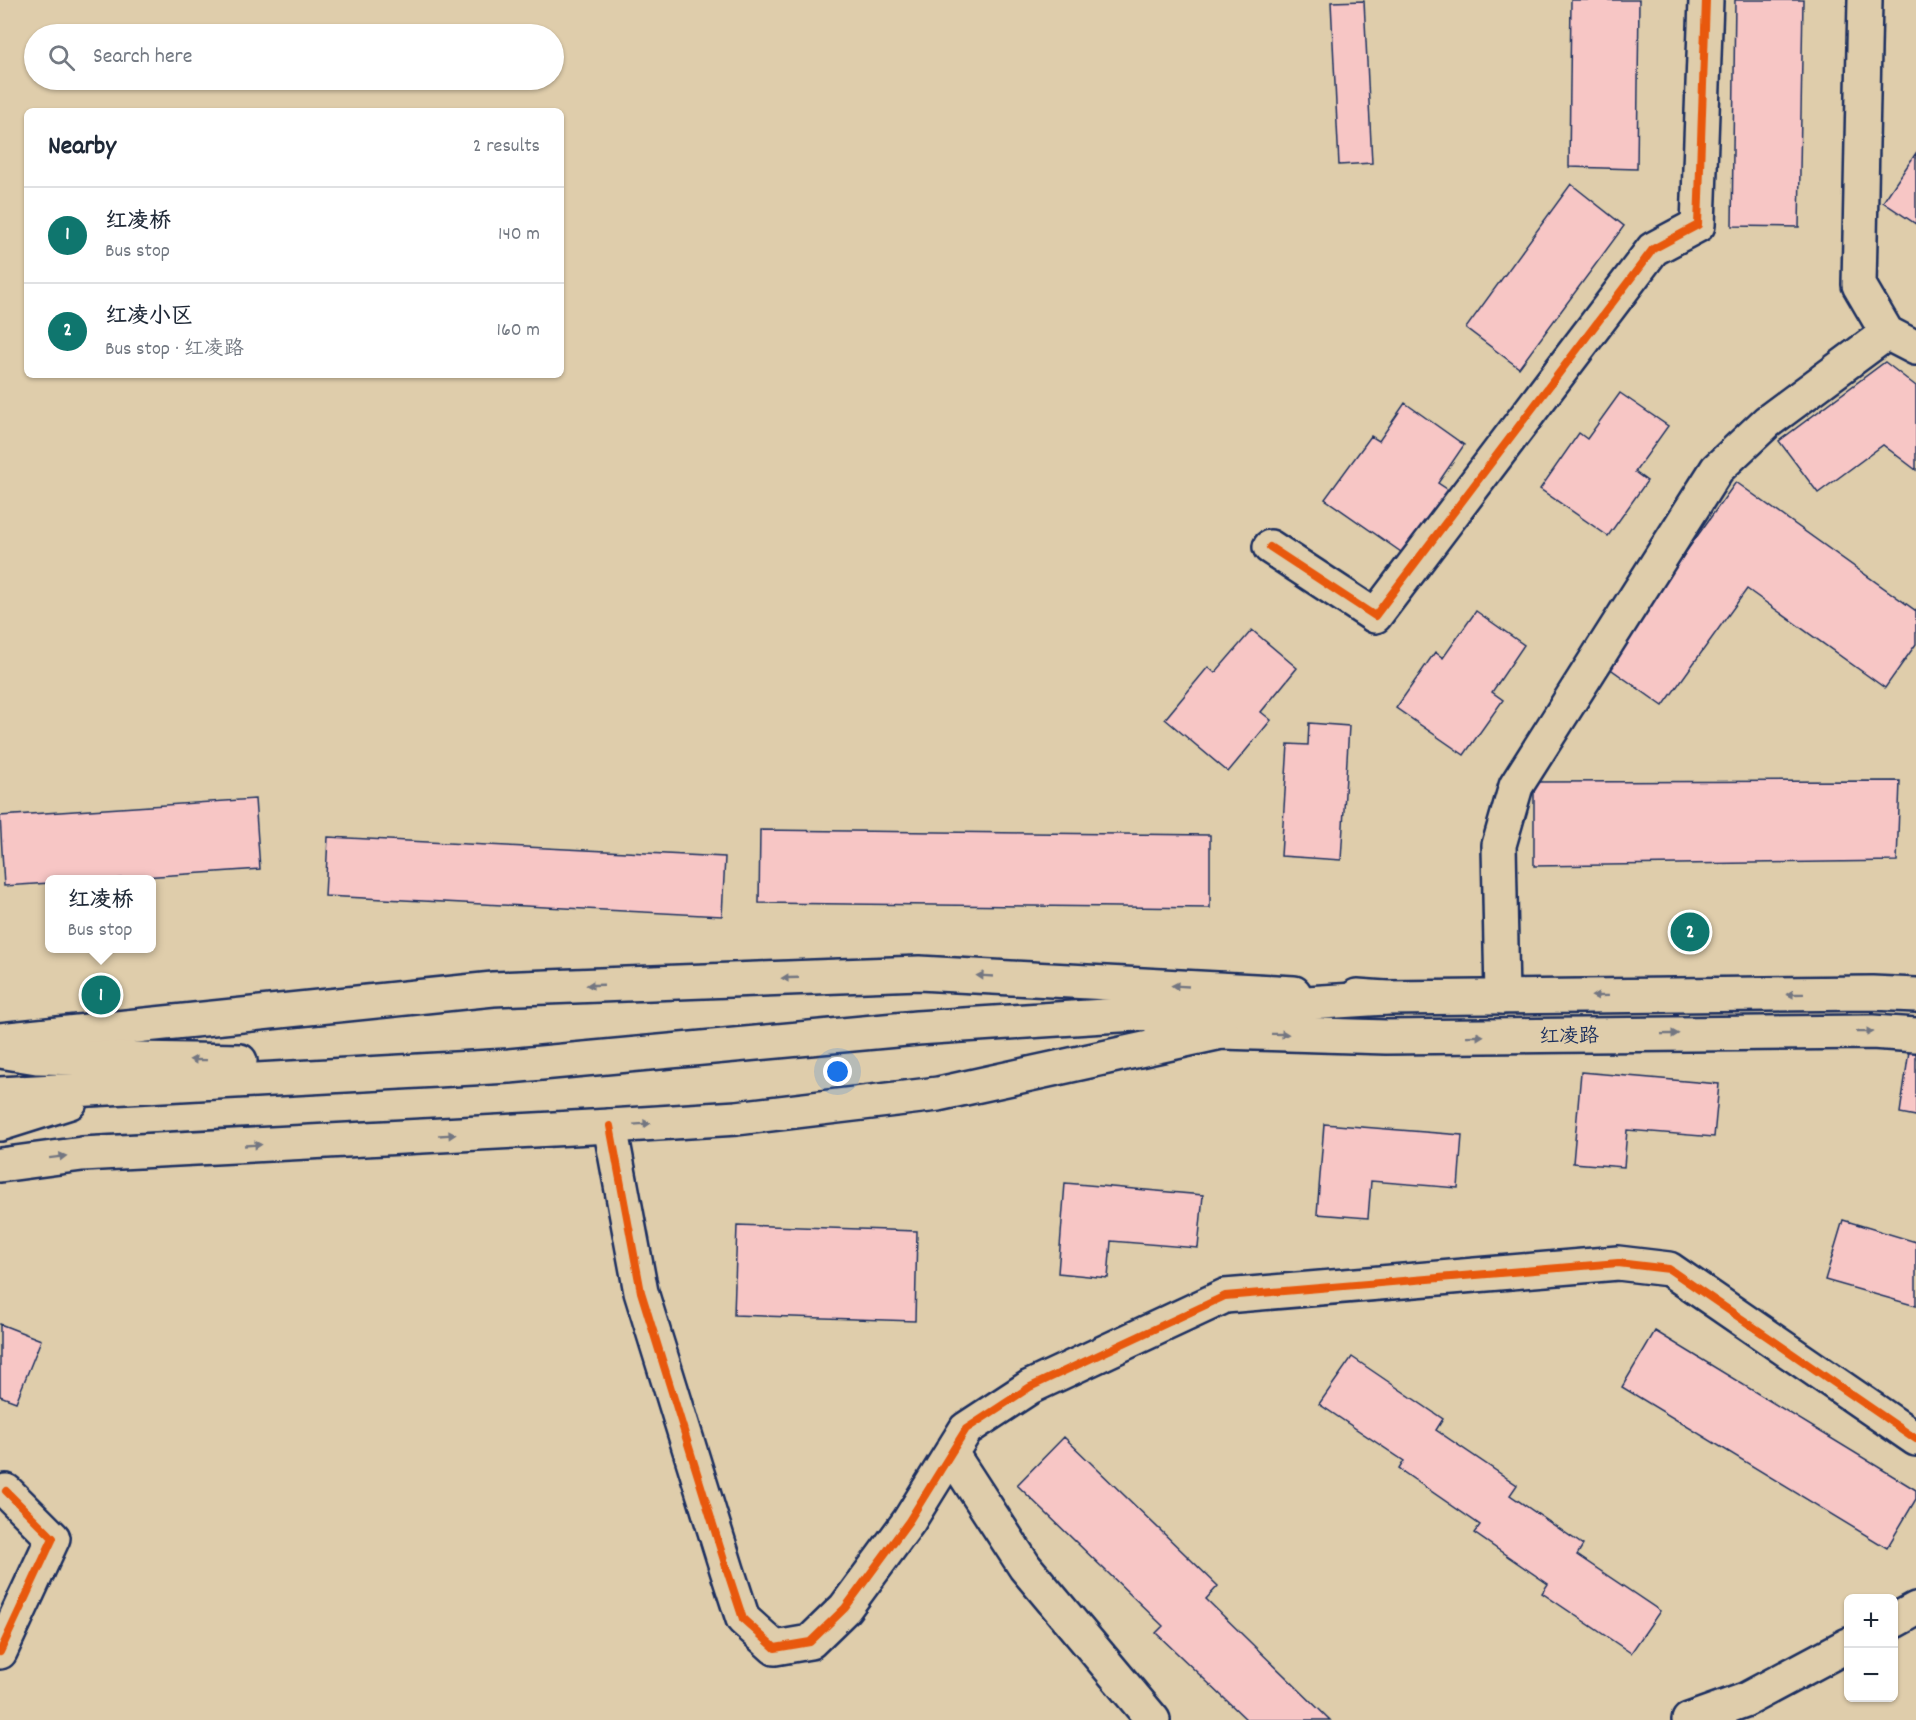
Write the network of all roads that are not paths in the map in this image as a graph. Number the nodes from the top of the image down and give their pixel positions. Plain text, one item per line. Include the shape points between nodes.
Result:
1 (1706, 0) edge
2 (1865, 0) edge
3 (1887, 333) junction
4 (1916, 348) edge
5 (1270, 547) dead end
6 (1916, 995) edge
7 (1502, 997) junction
8 (1385, 998) junction
9 (917, 1028) junction
10 (1222, 1032) junction
11 (1916, 1035) edge
12 (0, 1040) edge
13 (0, 1051) edge
14 (509, 1066) junction
15 (118, 1087) junction
16 (0, 1094) edge
17 (0, 1124) edge
18 (609, 1126) junction
19 (0, 1165) edge
20 (1916, 1439) edge
21 (951, 1453) junction
22 (6, 1491) dead end
23 (1916, 1609) edge
24 (1898, 1618) edge
25 (1844, 1647) edge
26 (0, 1652) edge
27 (1153, 1720) edge
28 (1689, 1720) edge

1 - 5 main road via 1698,225 1653,249 1375,616
2 - 3 main road via 1859,285
3 - 4 main road
3 - 7 main road via 1767,422 1717,469 1516,786 1499,845
6 -> 7 main road, 红凌路
7 - 8 main road, 红凌路
8 - 9 main road
8 -> 12 main road via 919,972 493,989
9 - 10 main road
9 - 14 main road
10 -> 11 main road, 红凌路 via 1386,1037 1872,1032
18 -> 10 main road via 737,1118 938,1094
14 -> 13 main road via 37,1057
14 - 15 main road
15 - 16 main road
15 - 17 main road
19 -> 18 main road via 82,1154
18 - 21 main road via 640,1292 743,1619 775,1648 810,1642 845,1608 909,1521
20 - 21 main road via 1669,1269 1618,1263 1225,1296 1030,1387 966,1430
21 - 27 main road via 1025,1567
22 - 26 main road via 52,1538
23 - 24 main road
25 - 28 main road via 1745,1700

